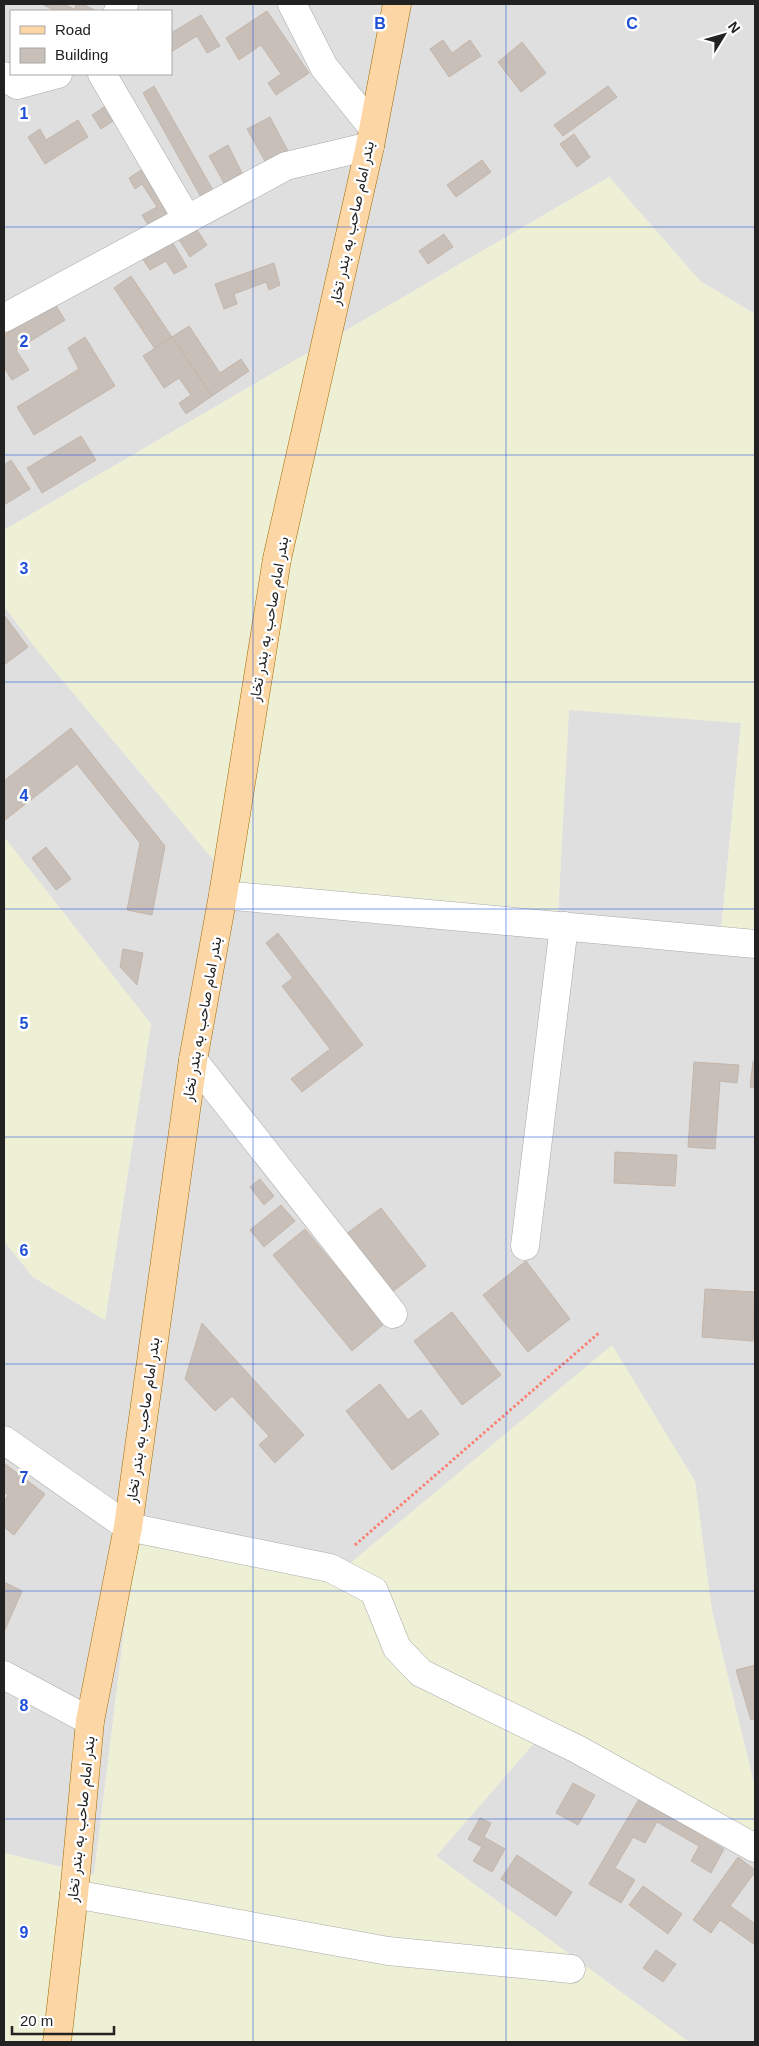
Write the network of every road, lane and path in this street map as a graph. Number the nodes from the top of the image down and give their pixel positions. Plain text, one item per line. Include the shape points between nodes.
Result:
1 (292, 4) edge
2 (397, 4) edge
3 (54, 75) edge
4 (103, 75) edge
5 (4, 76) edge
6 (372, 137) junction
7 (187, 219) junction
8 (4, 318) edge
9 (223, 895) junction
10 (564, 926) junction
11 (755, 944) edge
12 (193, 1060) junction
13 (525, 1246) dead end
14 (392, 1314) dead end
15 (600, 1332) dead end
16 (4, 1440) edge
17 (128, 1527) junction
18 (330, 1568) junction
19 (4, 1675) edge
20 (90, 1721) junction
21 (755, 1848) edge
22 (74, 1894) junction
23 (571, 1969) dead end
24 (57, 2042) edge

1 - 6 street via 324,67
2 - 6 main road, بندر امام صاحب به بندر تخار
3 - 5 street via 17,85
4 - 7 street
6 - 7 street via 286,166
6 - 9 main road, بندر امام صاحب به بندر تخار via 278,560
7 - 8 street
9 - 10 street
9 - 12 main road, بندر امام صاحب به بندر تخار
10 - 11 street
10 - 13 street
12 - 14 street
12 - 17 main road, بندر امام صاحب به بندر تخار
15 - 18 path
16 - 17 street
17 - 18 street
17 - 20 main road, بندر امام صاحب به بندر تخار
18 - 21 street via 374,1591 397,1648 420,1673 577,1749
19 - 20 street
20 - 22 main road, بندر امام صاحب به بندر تخار
22 - 23 street via 388,1951
22 - 24 main road, بندر امام صاحب به بندر تخار

